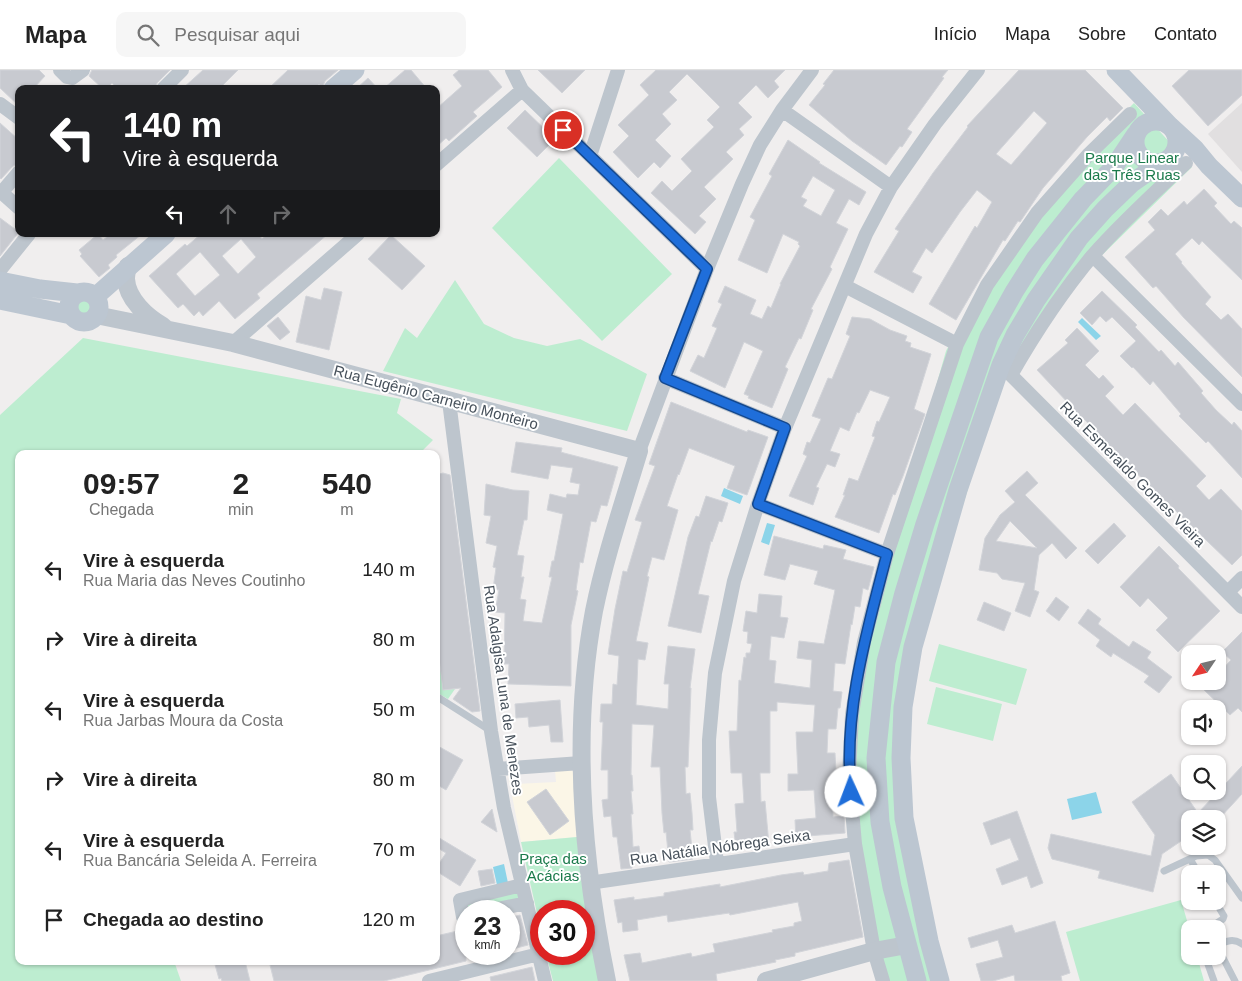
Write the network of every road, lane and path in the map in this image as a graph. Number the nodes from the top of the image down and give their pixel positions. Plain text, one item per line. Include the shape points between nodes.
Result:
1 (83, 70) edge
2 (182, 70) edge
3 (355, 70) edge
4 (512, 70) edge
5 (618, 70) edge
6 (812, 70) edge
7 (978, 70) edge
8 (63, 73) edge
9 (1124, 76) edge
10 (167, 85) edge
11 (338, 85) edge
12 (522, 90) junction
13 (0, 104) edge
14 (782, 110) junction
15 (15, 115) edge
16 (1137, 124) junction
17 (1170, 126) junction
18 (590, 156) junction
19 (1174, 160) junction
20 (440, 162) edge
21 (1209, 166) junction
22 (15, 176) edge
23 (891, 187) junction
24 (1, 192) edge
25 (1242, 198) edge
26 (15, 204) edge
27 (27, 237) edge
28 (162, 237) edge
29 (355, 237) edge
30 (1093, 256) junction
31 (128, 266) junction
32 (707, 269) junction
33 (0, 270) edge
34 (0, 281) edge
35 (845, 286) junction
36 (0, 300) edge
37 (89, 302) junction
38 (71, 315) junction
39 (168, 329) junction
40 (233, 343) junction
41 (957, 344) junction
42 (1006, 370) junction
43 (665, 378) junction
44 (449, 401) junction
45 (1242, 404) edge
46 (785, 428) junction
47 (639, 451) junction
48 (758, 504) junction
49 (887, 554) junction
50 (1242, 578) edge
51 (1228, 592) junction
52 (1242, 607) edge
53 (440, 699) edge
54 (491, 731) junction
55 (581, 763) junction
56 (498, 769) junction
57 (855, 844) junction
58 (1190, 859) junction
59 (717, 863) junction
60 (1194, 865) edge
61 (1164, 871) dead end
62 (589, 883) junction
63 (522, 885) junction
64 (1242, 898) edge
65 (460, 900) edge
66 (527, 902) junction
67 (520, 904) edge
68 (530, 915) edge
69 (1226, 940) edge
70 (1242, 944) edge
71 (907, 945) junction
72 (874, 951) junction
73 (530, 956) edge
74 (1226, 963) edge
75 (541, 965) edge
76 (1208, 965) edge
77 (938, 972) edge
78 (771, 980) edge
79 (429, 981) edge
80 (545, 981) edge
81 (606, 981) edge
82 (883, 981) edge
83 (917, 981) edge
84 (1214, 981) edge
85 (1235, 981) edge

1 - 8 street via 72,78
2 - 10 street
3 - 11 main road
4 - 12 street
5 - 18 street
6 - 14 street
7 - 23 street
9 - 16 main road
9 - 17 main road
12 - 18 street
12 - 20 street
13 - 15 street
14 - 23 street
14 - 32 street via 756,153
16 - 17 main road via 1157,121
16 - 19 main road via 1138,154 1149,162
16 - 41 street via 1089,154 1038,213 987,285
16 - 71 main road via 1114,167 1035,259 989,336 904,594 886,662 876,758 880,822
17 - 19 main road via 1177,144
17 - 21 main road via 1195,148
18 - 32 street
19 - 21 main road via 1183,156
19 - 30 street
19 - 42 main road via 1132,183 1079,238 1015,335
21 - 25 main road
22 - 24 street
23 - 35 street via 866,234
24 - 26 street
27 - 33 street
28 - 31 main road
29 - 40 street
30 - 42 street
30 - 45 street
31 - 37 main road
31 - 39 street via 126,280 136,304
32 - 43 street
34 - 37 main road
35 - 41 street
35 - 46 street
36 - 38 main road
37 - 38 main road via 73,296 69,306
37 - 38 main road via 93,319 84,322
37 - 39 street, Rua Eugênio Carneiro Monteiro
39 - 40 street, Rua Eugênio Carneiro Monteiro
40 - 44 street, Rua Eugênio Carneiro Monteiro
41 - 49 street
42 - 51 street, Rua Esmeraldo Gomes Vieira
42 - 77 main road via 958,490 913,647 903,707 904,818
43 - 46 street
43 - 47 street
44 - 47 street, Rua Eugênio Carneiro Monteiro
44 - 54 street, Rua Adalgisa Luna de Menezes
46 - 48 street
47 - 55 street via 609,547 594,612 584,675
48 - 49 street
48 - 59 street via 734,581 715,673 709,740 709,797
49 - 57 street via 864,642 852,714 849,775
50 - 51 street
51 - 52 street, Rua Esmeraldo Gomes Vieira
53 - 54 lane
54 - 56 street, Rua Adalgisa Luna de Menezes
55 - 56 street
55 - 62 street
56 - 63 street, Rua Adalgisa Luna de Menezes
57 - 59 street, Rua Natália Nóbrega Seixa
57 - 72 street
58 - 60 lane
58 - 61 lane
58 - 64 lane via 1208,854
59 - 62 street, Rua Natália Nóbrega Seixa
62 - 81 street
63 - 65 street
63 - 66 street, Rua Adalgisa Luna de Menezes
66 - 67 street
66 - 68 street, Rua Adalgisa Luna de Menezes
69 - 70 lane
71 - 72 street
71 - 77 main road via 922,946 928,951
71 - 83 main road
72 - 78 street
72 - 82 street
73 - 79 street
74 - 85 lane
75 - 80 street, Rua Adalgisa Luna de Menezes
76 - 84 lane

